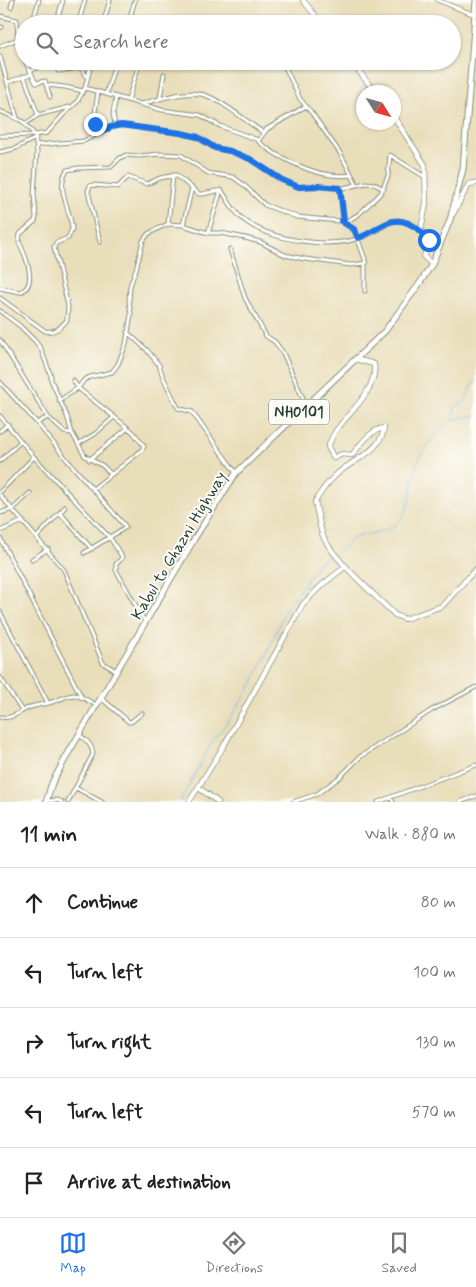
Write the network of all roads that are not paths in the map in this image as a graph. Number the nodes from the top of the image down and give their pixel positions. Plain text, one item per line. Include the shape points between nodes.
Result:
1 (13, 0) edge
2 (39, 0) edge
3 (63, 0) edge
4 (85, 0) edge
5 (110, 0) edge
6 (135, 0) edge
7 (303, 0) edge
8 (437, 0) edge
9 (476, 1) edge
10 (447, 2) edge
11 (11, 6) dead end
12 (35, 14) dead end
13 (59, 15) edge
14 (81, 15) edge
15 (106, 15) edge
16 (131, 15) edge
17 (315, 15) edge
18 (475, 15) edge
19 (0, 16) edge
20 (15, 20) edge
21 (15, 40) edge
22 (0, 46) edge
23 (0, 56) edge
24 (35, 70) edge
25 (65, 70) edge
26 (82, 70) edge
27 (90, 70) edge
28 (113, 70) edge
29 (137, 70) edge
30 (286, 70) edge
31 (358, 70) edge
32 (58, 71) dead end
33 (31, 72) junction
34 (164, 74) dead end
35 (24, 76) junction
36 (88, 77) junction
37 (8, 82) junction
38 (47, 85) junction
39 (370, 85) edge
40 (84, 90) junction
41 (98, 92) junction
42 (106, 94) junction
43 (50, 97) dead end
44 (116, 97) junction
45 (160, 99) junction
46 (128, 100) junction
47 (140, 104) junction
48 (306, 106) junction
49 (70, 107) junction
50 (0, 111) edge
51 (38, 115) junction
52 (17, 118) junction
53 (25, 124) junction
54 (115, 126) junction
55 (401, 128) edge
56 (100, 133) junction
57 (264, 133) junction
58 (0, 136) edge
59 (36, 137) junction
60 (258, 140) junction
61 (37, 145) junction
62 (0, 152) edge
63 (352, 175) junction
64 (173, 176) junction
65 (426, 178) junction
66 (476, 183) edge
67 (357, 185) junction
68 (192, 188) junction
69 (340, 188) junction
70 (384, 189) junction
71 (221, 190) junction
72 (450, 220) junction
73 (343, 221) junction
74 (168, 224) junction
75 (183, 225) junction
76 (420, 229) junction
77 (208, 233) junction
78 (358, 238) junction
79 (100, 242) dead end
80 (230, 249) dead end
81 (366, 263) junction
82 (432, 264) junction
83 (0, 288) edge
84 (365, 291) dead end
85 (0, 298) edge
86 (0, 311) edge
87 (127, 332) junction
88 (0, 340) edge
89 (355, 360) junction
90 (73, 380) dead end
91 (0, 382) edge
92 (78, 388) junction
93 (59, 401) junction
94 (306, 405) junction
95 (0, 416) edge
96 (48, 417) junction
97 (114, 417) junction
98 (38, 423) junction
99 (8, 424) junction
100 (128, 428) junction
101 (0, 431) edge
102 (72, 433) junction
103 (21, 441) junction
104 (78, 444) junction
105 (34, 457) junction
106 (89, 460) junction
107 (0, 461) edge
108 (236, 473) junction
109 (111, 474) junction
110 (93, 489) junction
111 (0, 493) edge
112 (30, 493) dead end
113 (65, 507) dead end
114 (13, 509) junction
115 (0, 513) edge
116 (60, 513) junction
117 (23, 521) junction
118 (0, 531) edge
119 (37, 537) junction
120 (0, 538) edge
121 (110, 538) junction
122 (92, 548) junction
123 (48, 549) junction
124 (84, 554) dead end
125 (32, 559) dead end
126 (346, 566) junction
127 (476, 569) edge
128 (0, 612) edge
129 (145, 622) junction
130 (117, 672) junction
131 (1, 679) edge
132 (476, 688) edge
133 (81, 696) junction
134 (101, 698) junction
135 (48, 703) junction
136 (97, 705) junction
137 (22, 711) junction
138 (142, 713) dead end
139 (1, 718) edge
140 (79, 735) junction
141 (476, 765) edge
142 (76, 788) junction
143 (199, 788) junction
144 (476, 796) edge
145 (391, 797) junction
146 (46, 802) edge
147 (62, 802) edge
148 (68, 802) edge
149 (102, 802) edge
150 (189, 802) edge
151 (218, 802) edge
152 (293, 802) edge
153 (378, 802) edge
154 (393, 802) edge
155 (460, 802) edge

1 - 11 street
2 - 12 street
3 - 13 street
4 - 14 street
5 - 15 street
6 - 16 street
7 - 17 street
8 - 10 street
9 - 18 highway, Kabul to Ghazni Highway / NH0101
10 - 18 street
18 - 72 highway, Kabul to Ghazni Highway / NH0101 via 463,169
19 - 20 street
21 - 22 street
23 - 37 street
24 - 33 street
25 - 32 street
26 - 36 street
27 - 36 street
28 - 42 street
29 - 46 street
30 - 48 street
31 - 39 street
33 - 35 street
33 - 38 street via 36,82 45,81
34 - 45 street
35 - 37 street
35 - 51 street
36 - 40 street
37 - 52 street
38 - 40 street
38 - 43 street
40 - 41 street
40 - 49 street
41 - 42 street
41 - 56 street via 94,120
42 - 44 street
44 - 46 street
44 - 54 street
45 - 47 street
45 - 57 street via 202,94
46 - 47 street
47 - 60 street via 200,115
48 - 57 street via 273,124
48 - 63 street
49 - 51 street
49 - 59 street via 47,133
50 - 52 street
51 - 53 street
52 - 53 street
53 - 59 street
54 - 56 street
54 - 69 street via 194,136 215,148 250,159 299,187
55 - 65 street via 425,165
56 - 61 street via 84,140
57 - 60 street
58 - 59 street
59 - 61 street
59 - 62 street via 14,149
60 - 63 street via 278,155 317,172 332,176
61 - 83 street via 36,217 19,238 30,271 29,286 20,292
63 - 67 street
64 - 68 street via 180,177
64 - 74 street
64 - 79 street via 147,184 128,177 118,186 90,186 88,191
65 - 70 street via 390,155
65 - 76 street via 426,204
66 - 72 street via 469,184
67 - 69 street
67 - 70 street via 374,184
68 - 71 street via 204,195
68 - 75 street
69 - 73 street
70 - 73 street via 363,211
71 - 77 street
71 - 78 street via 241,218 284,238 312,243 340,243
72 - 82 highway, Kabul to Ghazni Highway / NH0101
73 - 78 street via 354,229
73 - 85 street via 296,217 265,205 233,177 208,173 181,155 126,155 111,167 78,168 65,172 63,197 72,229 68,238 54,247 68,306 67,320 57,330 46,331
74 - 75 street
74 - 87 street via 148,234 143,241 130,286 131,314
75 - 77 street
76 - 78 street via 401,220
76 - 82 street via 429,240 424,257
77 - 81 street via 260,242 285,255 306,260 351,265
78 - 81 street
80 - 94 street via 245,298 266,336 283,354
81 - 84 street
82 - 89 highway, Kabul to Ghazni Highway / NH0101 via 385,331
86 - 93 street via 20,326 41,349
87 - 92 street via 126,344 112,372 90,377
87 - 108 street via 159,364 178,408 192,412
88 - 96 street
89 - 94 highway, Kabul to Ghazni Highway / NH0101
89 - 126 street via 374,364 375,372 362,400 328,447 334,458 342,454 352,455 377,429 384,428 383,434 361,458 339,472 315,502 322,535
90 - 92 street
91 - 98 street
92 - 93 street
92 - 97 street
93 - 102 street
94 - 108 highway, Kabul to Ghazni Highway / NH0101
95 - 99 street
96 - 98 street
96 - 102 street via 64,432
97 - 100 street
97 - 104 street
98 - 110 street
99 - 101 street
99 - 103 street
100 - 106 street
100 - 109 street via 144,448
102 - 104 street
103 - 105 street
103 - 107 street
104 - 106 street
105 - 111 street
105 - 121 street
106 - 109 street
108 - 129 highway, Kabul to Ghazni Highway / NH0101
109 - 110 street
110 - 121 street via 126,527
111 - 114 street
112 - 114 street
113 - 116 street
114 - 115 street
114 - 117 street
116 - 119 street
116 - 122 street
117 - 118 street
117 - 119 street
119 - 123 street
120 - 133 street
121 - 122 street
121 - 129 street via 122,558 116,564 116,570
122 - 124 street
123 - 125 street
123 - 130 street via 64,570 103,663
126 - 127 street via 395,615 405,619 442,606
126 - 143 street via 303,604
128 - 135 street
129 - 130 highway, Kabul to Ghazni Highway / NH0101
130 - 134 highway, Kabul to Ghazni Highway / NH0101
131 - 137 street
132 - 152 street via 432,710 360,757 317,794
133 - 135 street via 71,694
133 - 136 street
134 - 136 highway, Kabul to Ghazni Highway / NH0101
134 - 138 street via 129,722
135 - 137 street
136 - 140 highway, Kabul to Ghazni Highway / NH0101
137 - 139 street via 16,716
140 - 142 street via 87,740 94,754
140 - 146 highway, Kabul to Ghazni Highway / NH0101 via 52,783
141 - 145 street
142 - 148 street
142 - 149 street
143 - 150 street
143 - 151 street
144 - 155 street
145 - 153 street
145 - 154 street
146 - 147 street

